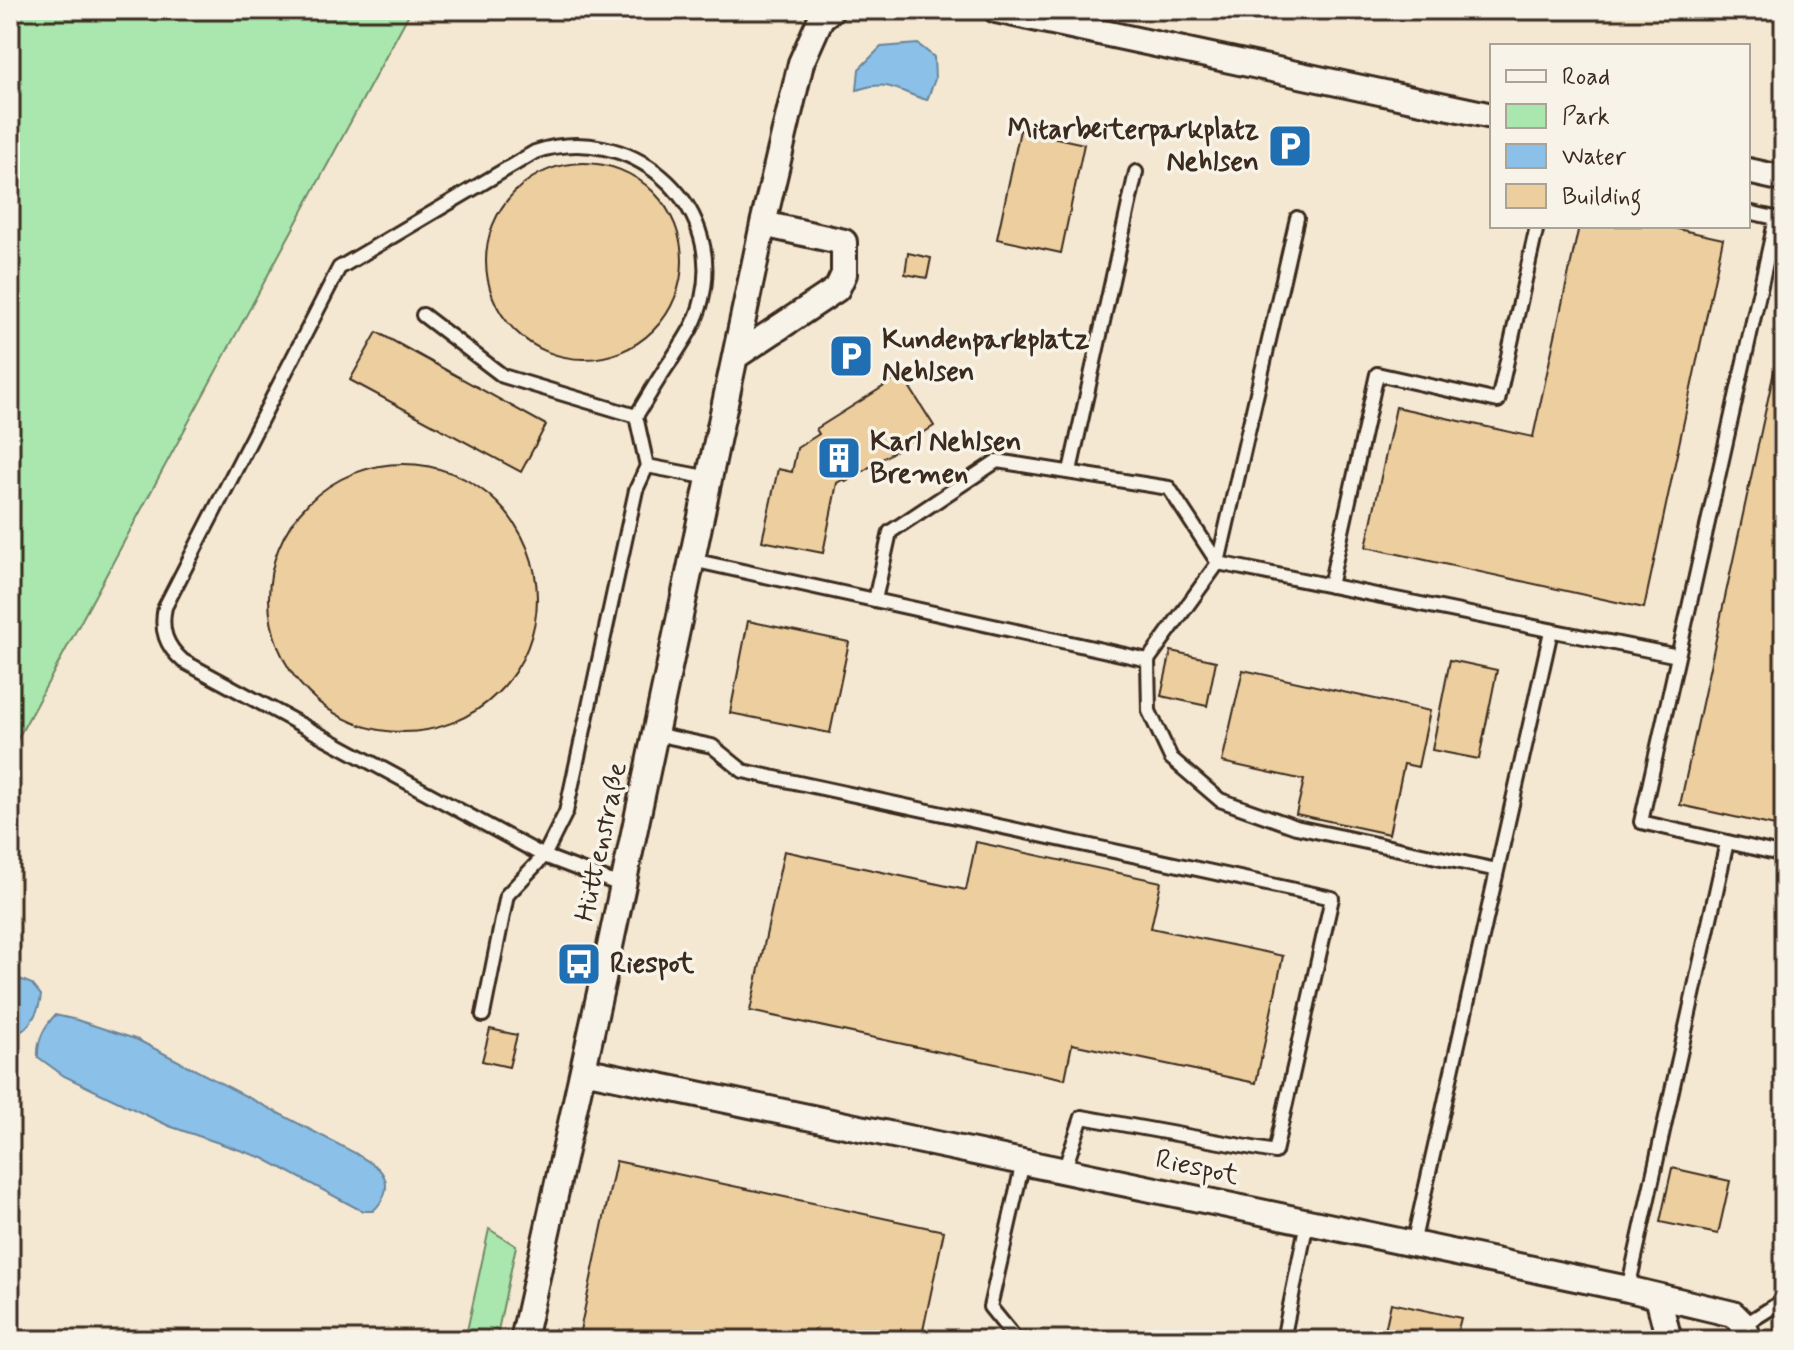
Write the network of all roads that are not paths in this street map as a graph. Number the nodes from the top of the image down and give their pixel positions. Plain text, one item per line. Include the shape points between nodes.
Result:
1 (831, 10) edge
2 (996, 10) edge
3 (1490, 116) edge
4 (1750, 171) edge
5 (1136, 172) dead end
6 (1784, 179) edge
7 (1750, 212) edge
8 (1297, 218) dead end
9 (1780, 219) edge
10 (763, 224) junction
11 (1537, 228) edge
12 (423, 315) dead end
13 (736, 356) junction
14 (636, 416) junction
15 (647, 466) junction
16 (1070, 471) junction
17 (710, 478) junction
18 (692, 560) junction
19 (1218, 563) junction
20 (1330, 586) junction
21 (875, 600) junction
22 (1551, 631) junction
23 (1678, 656) junction
24 (1148, 660) junction
25 (655, 734) junction
26 (1727, 842) junction
27 (1784, 855) edge
28 (544, 856) junction
29 (1497, 870) junction
30 (623, 886) junction
31 (483, 1015) dead end
32 (583, 1070) junction
33 (1023, 1162) junction
34 (1064, 1171) junction
35 (1307, 1222) junction
36 (1413, 1244) junction
37 (1628, 1289) junction
38 (1658, 1297) junction
39 (1784, 1300) edge
40 (1746, 1332) edge
41 (523, 1340) edge
42 (1018, 1340) edge
43 (1283, 1340) edge
44 (1669, 1340) edge

1 - 10 street, Hüttenstraße via 821,18 801,63
2 - 3 street
4 - 6 street
5 - 16 lane
7 - 9 lane
8 - 19 lane
9 - 23 lane
10 - 13 street, Hüttenstraße
10 - 13 street via 844,242 844,274 837,289
11 - 20 lane via 1498,401 1377,374
12 - 14 lane via 503,376
13 - 17 street, Hüttenstraße
14 - 15 lane
14 - 28 lane via 697,318 705,272 697,226 666,180 639,160 597,145 549,147 339,268 162,619 167,642 183,661
15 - 17 lane
15 - 28 lane via 636,490 566,812
16 - 19 lane via 1169,488
16 - 21 lane via 997,461 890,532
17 - 18 street, Hüttenstraße
18 - 21 lane
18 - 25 street, Hüttenstraße
19 - 20 lane
19 - 24 lane
20 - 22 lane
21 - 24 lane
22 - 23 lane
22 - 29 lane
23 - 26 lane via 1641,822
24 - 29 lane via 1149,711 1171,758 1220,800 1296,827
25 - 30 street, Hüttenstraße
25 - 34 lane via 712,746 743,771 1332,898 1275,1152 1082,1117
26 - 27 lane
26 - 37 lane
28 - 30 lane
28 - 31 lane via 507,895
29 - 36 lane
30 - 32 street, Hüttenstraße
32 - 33 street, Riespot
32 - 41 street, Hüttenstraße
33 - 34 street, Riespot
33 - 42 lane via 990,1307
34 - 35 street, Riespot
35 - 36 street, Riespot
35 - 43 lane
36 - 37 street, Riespot
37 - 38 street, Riespot
38 - 40 street, Riespot via 1733,1314
38 - 44 street
39 - 40 lane

